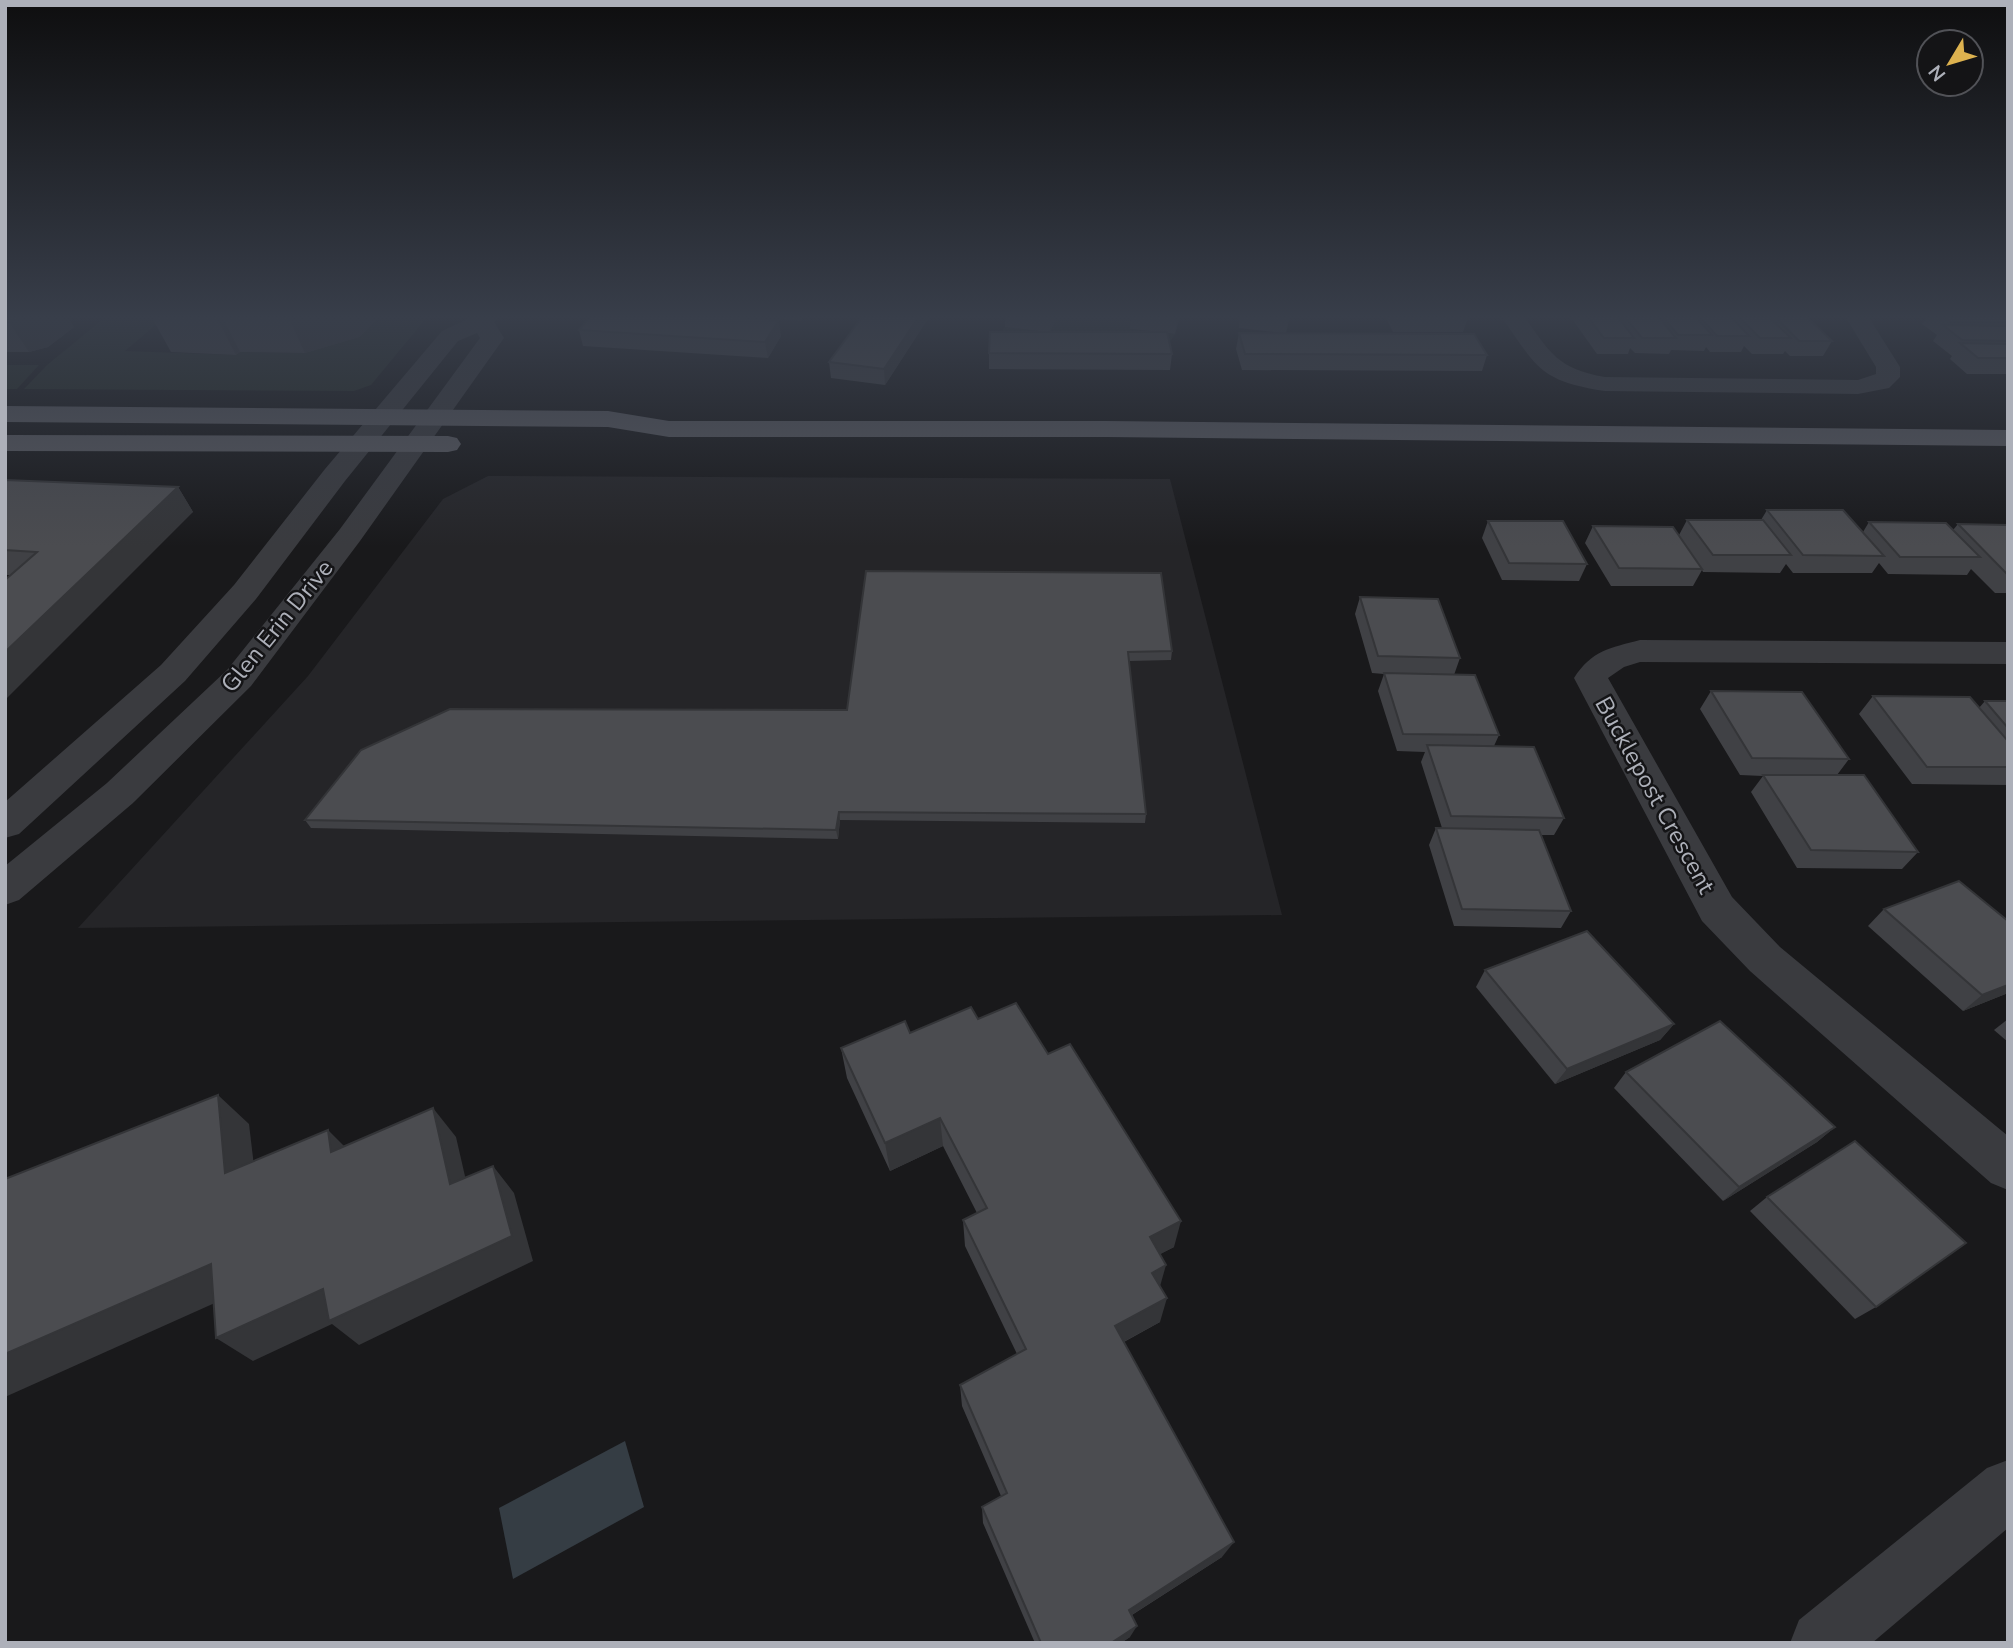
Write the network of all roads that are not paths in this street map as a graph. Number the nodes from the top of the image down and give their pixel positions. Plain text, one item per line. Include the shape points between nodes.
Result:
1 (405, 393) edge
2 (453, 393) edge
3 (5, 414) edge
4 (386, 417) junction
5 (435, 418) junction
6 (669, 429) junction
7 (2008, 438) edge
8 (5, 443) edge
9 (362, 444) junction
10 (415, 444) junction
11 (474, 444) dead end
12 (597, 445) dead end
13 (2008, 653) edge
14 (5, 824) edge
15 (5, 888) edge
16 (2008, 1167) edge
17 (2008, 1489) edge
18 (1822, 1643) edge

1 - 4 street, Glen Erin Drive
2 - 5 street, Glen Erin Drive
3 - 4 main road
4 - 5 main road
4 - 9 street, Glen Erin Drive
5 - 6 main road via 608,419
5 - 10 street, Glen Erin Drive
6 - 7 main road
6 - 12 main road
8 - 9 main road
9 - 10 main road
9 - 14 street, Glen Erin Drive via 245,593 173,673
10 - 11 main road
10 - 15 street, Glen Erin Drive via 239,678 120,793
13 - 16 street, Bucklepost Crescent via 1640,651 1612,658 1591,678 1717,909 1765,958
17 - 18 street

